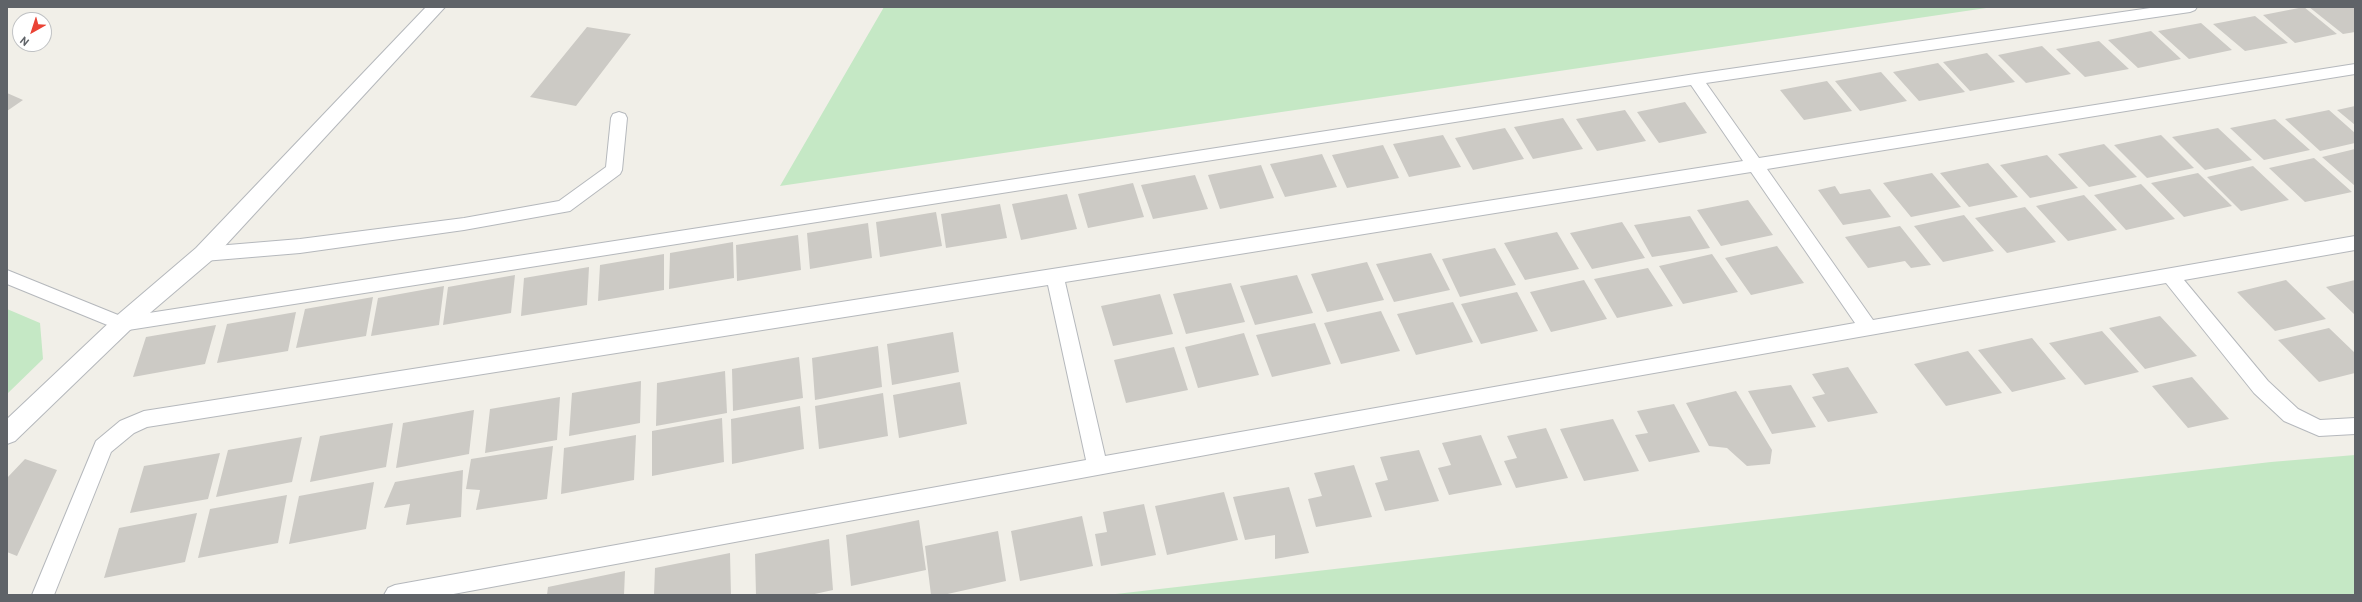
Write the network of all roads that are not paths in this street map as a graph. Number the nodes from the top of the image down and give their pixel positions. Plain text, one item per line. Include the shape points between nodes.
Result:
1 (436, 7) edge
2 (2190, 7) edge
3 (2355, 69) edge
4 (1695, 79) junction
5 (619, 118) dead end
6 (1753, 165) junction
7 (2355, 243) edge
8 (204, 254) junction
9 (2172, 276) junction
10 (7, 277) edge
11 (1055, 277) junction
12 (122, 324) junction
13 (1869, 328) junction
14 (2355, 426) edge
15 (7, 434) edge
16 (1097, 466) junction
17 (43, 595) edge
18 (395, 595) edge

1 - 8 street
2 - 4 lane
3 - 6 lane
4 - 6 lane
4 - 12 lane
5 - 8 lane via 614,170 564,207 464,224 308,245
6 - 11 lane
6 - 13 lane
7 - 9 lane
8 - 12 street
9 - 13 lane
9 - 14 lane via 2261,387 2291,416 2319,428
10 - 12 lane
11 - 16 lane
11 - 17 lane via 144,419 127,427 103,447
12 - 15 street
13 - 16 lane
16 - 18 lane

